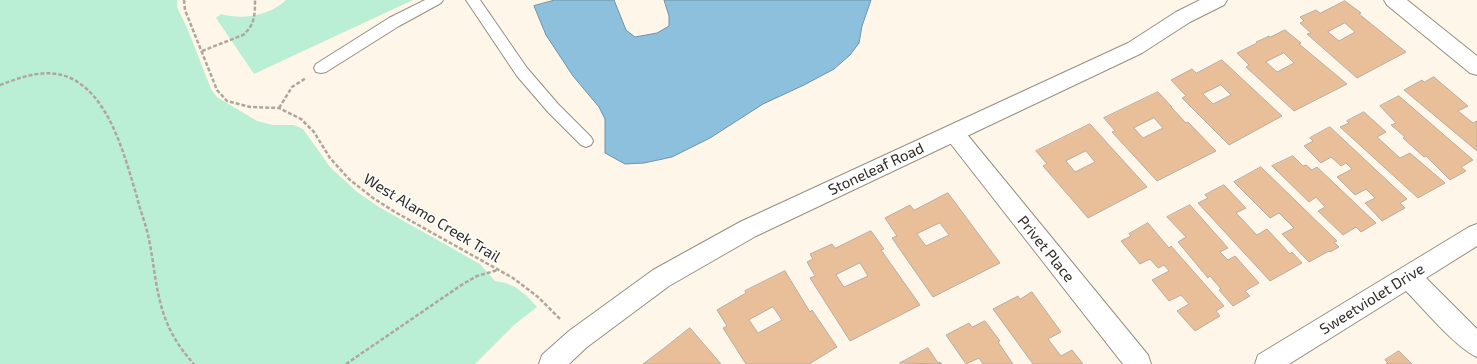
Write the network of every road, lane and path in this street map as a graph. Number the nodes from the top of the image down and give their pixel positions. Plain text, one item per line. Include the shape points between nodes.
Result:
1 (184, 0) edge
2 (255, 0) edge
3 (436, 0) edge
4 (473, 0) edge
5 (1218, 0) edge
6 (1394, 0) edge
7 (202, 51) junction
8 (1477, 67) edge
9 (322, 68) joint
10 (0, 85) edge
11 (279, 108) junction
12 (954, 133) junction
13 (586, 141) dead end
14 (1477, 234) edge
15 (498, 270) junction
16 (1409, 277) junction
17 (578, 339) junction
18 (1477, 345) edge
19 (194, 364) edge
20 (346, 364) edge
21 (551, 364) edge
22 (1139, 364) edge
23 (1266, 364) edge

1 - 7 path, West Alamo Creek Trail
2 - 7 path via 254,21 249,31
3 - 9 lane via 394,22
4 - 13 lane via 522,72
5 - 12 street, Stoneleaf Road via 1184,17 1135,48
6 - 8 street
7 - 11 path, West Alamo Creek Trail via 217,90 227,100 250,107
9 - 11 path via 292,87
10 - 19 path via 42,74 58,75 79,82 97,100 122,147 148,234 164,316 180,348
11 - 15 path, West Alamo Creek Trail via 301,119 314,132 330,158 349,180 373,198
12 - 17 street, Stoneleaf Road via 748,229 661,278
12 - 22 street, Privet Place
14 - 16 street, Sweetviolet Drive
15 - 17 path, West Alamo Creek Trail via 538,296
15 - 20 path via 477,276 463,284
16 - 18 street
16 - 23 street, Sweetviolet Drive
17 - 21 street, Stoneleaf Road

